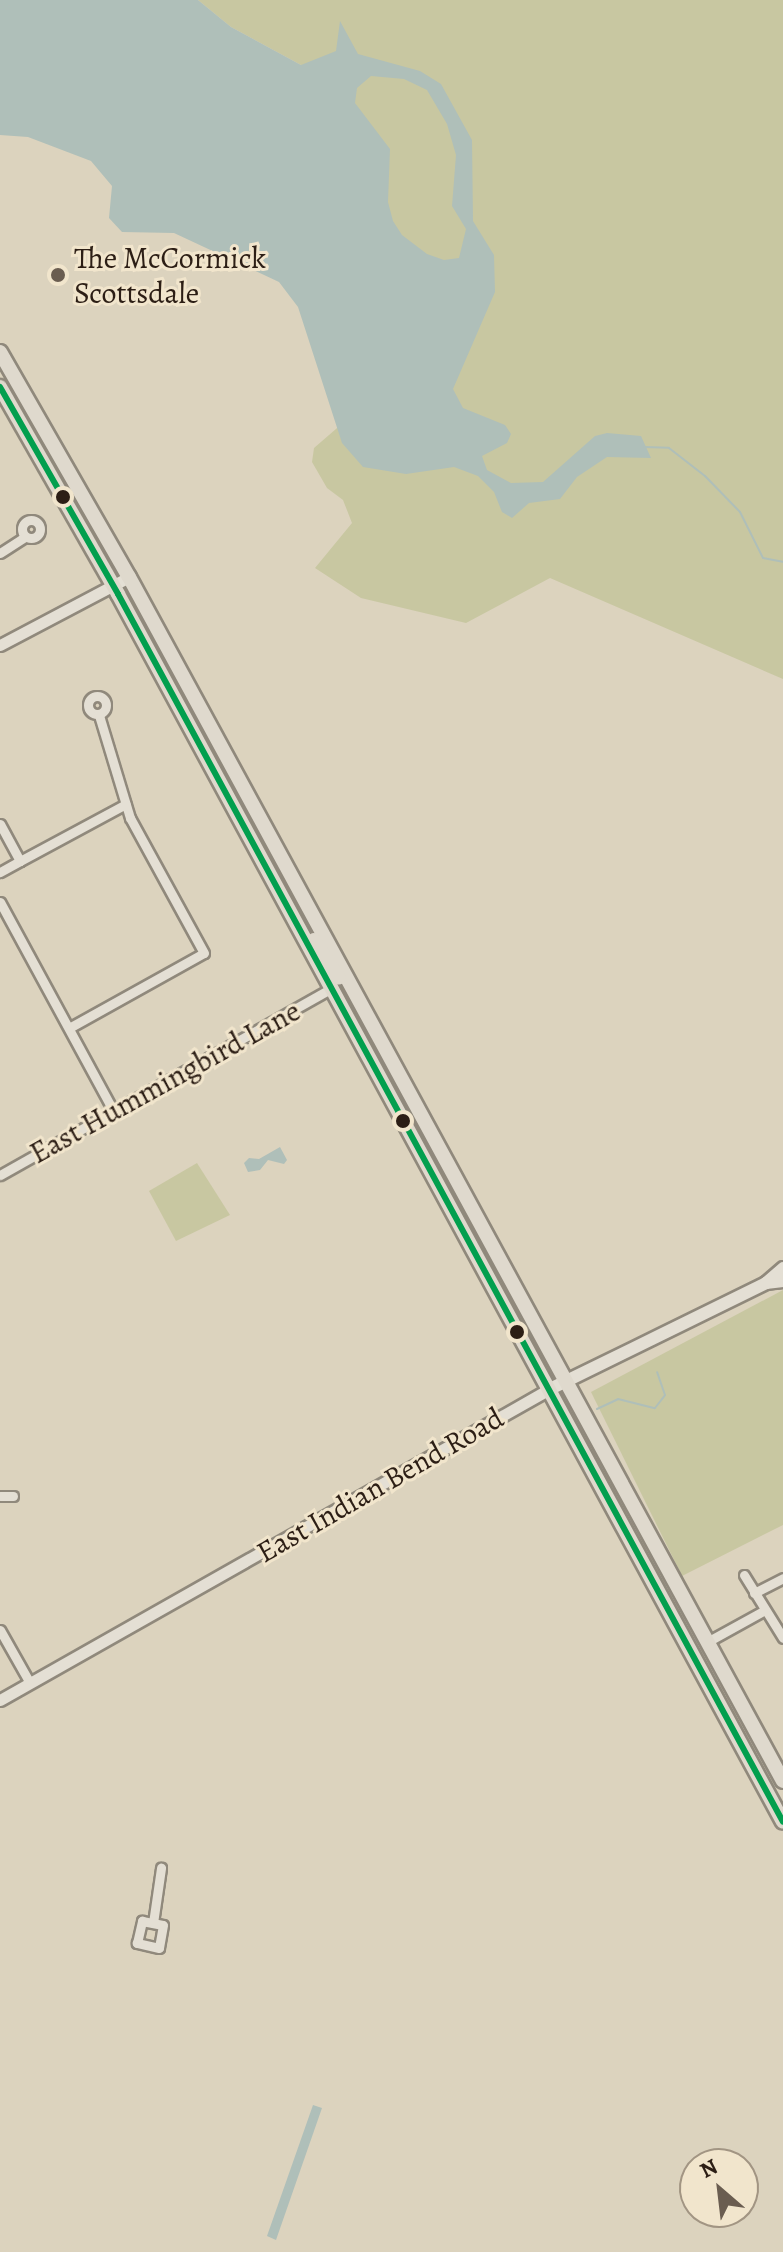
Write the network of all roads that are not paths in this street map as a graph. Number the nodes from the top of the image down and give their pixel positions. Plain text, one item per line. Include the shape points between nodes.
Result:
1 (0, 352) edge
2 (0, 387) edge
3 (25, 537) dead end
4 (0, 553) edge
5 (129, 577) junction
6 (113, 585) junction
7 (0, 645) edge
8 (99, 715) dead end
9 (126, 804) junction
10 (0, 824) edge
11 (20, 861) junction
12 (0, 872) edge
13 (0, 902) edge
14 (291, 917) junction
15 (347, 980) junction
16 (330, 989) junction
17 (69, 1028) junction
18 (366, 1058) junction
19 (114, 1112) junction
20 (0, 1175) edge
21 (783, 1268) edge
22 (783, 1281) edge
23 (766, 1283) junction
24 (566, 1381) junction
25 (546, 1391) junction
26 (0, 1496) edge
27 (13, 1496) dead end
28 (647, 1573) junction
29 (744, 1575) dead end
30 (783, 1578) edge
31 (754, 1593) junction
32 (765, 1610) junction
33 (0, 1630) edge
34 (783, 1638) edge
35 (707, 1642) junction
36 (30, 1683) junction
37 (0, 1700) edge
38 (727, 1720) junction
39 (783, 1781) edge
40 (783, 1822) edge
41 (161, 1868) dead end
42 (153, 1923) dead end

1 - 5 main road
2 - 6 main road
3 - 4 street
5 - 6 street
5 - 15 main road
6 - 7 street
6 - 14 main road
8 - 9 street
9 - 11 street
9 - 17 street via 204,953
10 - 11 street
11 - 12 street
13 - 17 street
14 - 15 main road via 303,921 335,977
14 - 16 main road
15 - 18 main road via 347,1003 370,1045
15 - 24 main road
16 - 18 main road
16 - 19 street, East Hummingbird Lane
17 - 19 street
18 - 25 main road
19 - 20 street, East Hummingbird Lane
21 - 23 main road, East Indian Bend Road
22 - 23 main road, East Indian Bend Road
23 - 24 main road, East Indian Bend Road
24 - 25 main road, East Indian Bend Road
24 - 35 main road
25 - 28 main road
25 - 36 street, East Indian Bend Road
26 - 27 street
28 - 35 main road via 667,1594 689,1634
28 - 38 main road
29 - 31 street
30 - 31 street
31 - 32 street
32 - 34 street
32 - 35 street
33 - 36 street
35 - 38 main road via 705,1661 724,1697
35 - 39 main road
36 - 37 street, East Indian Bend Road
38 - 40 main road
41 - 42 street

